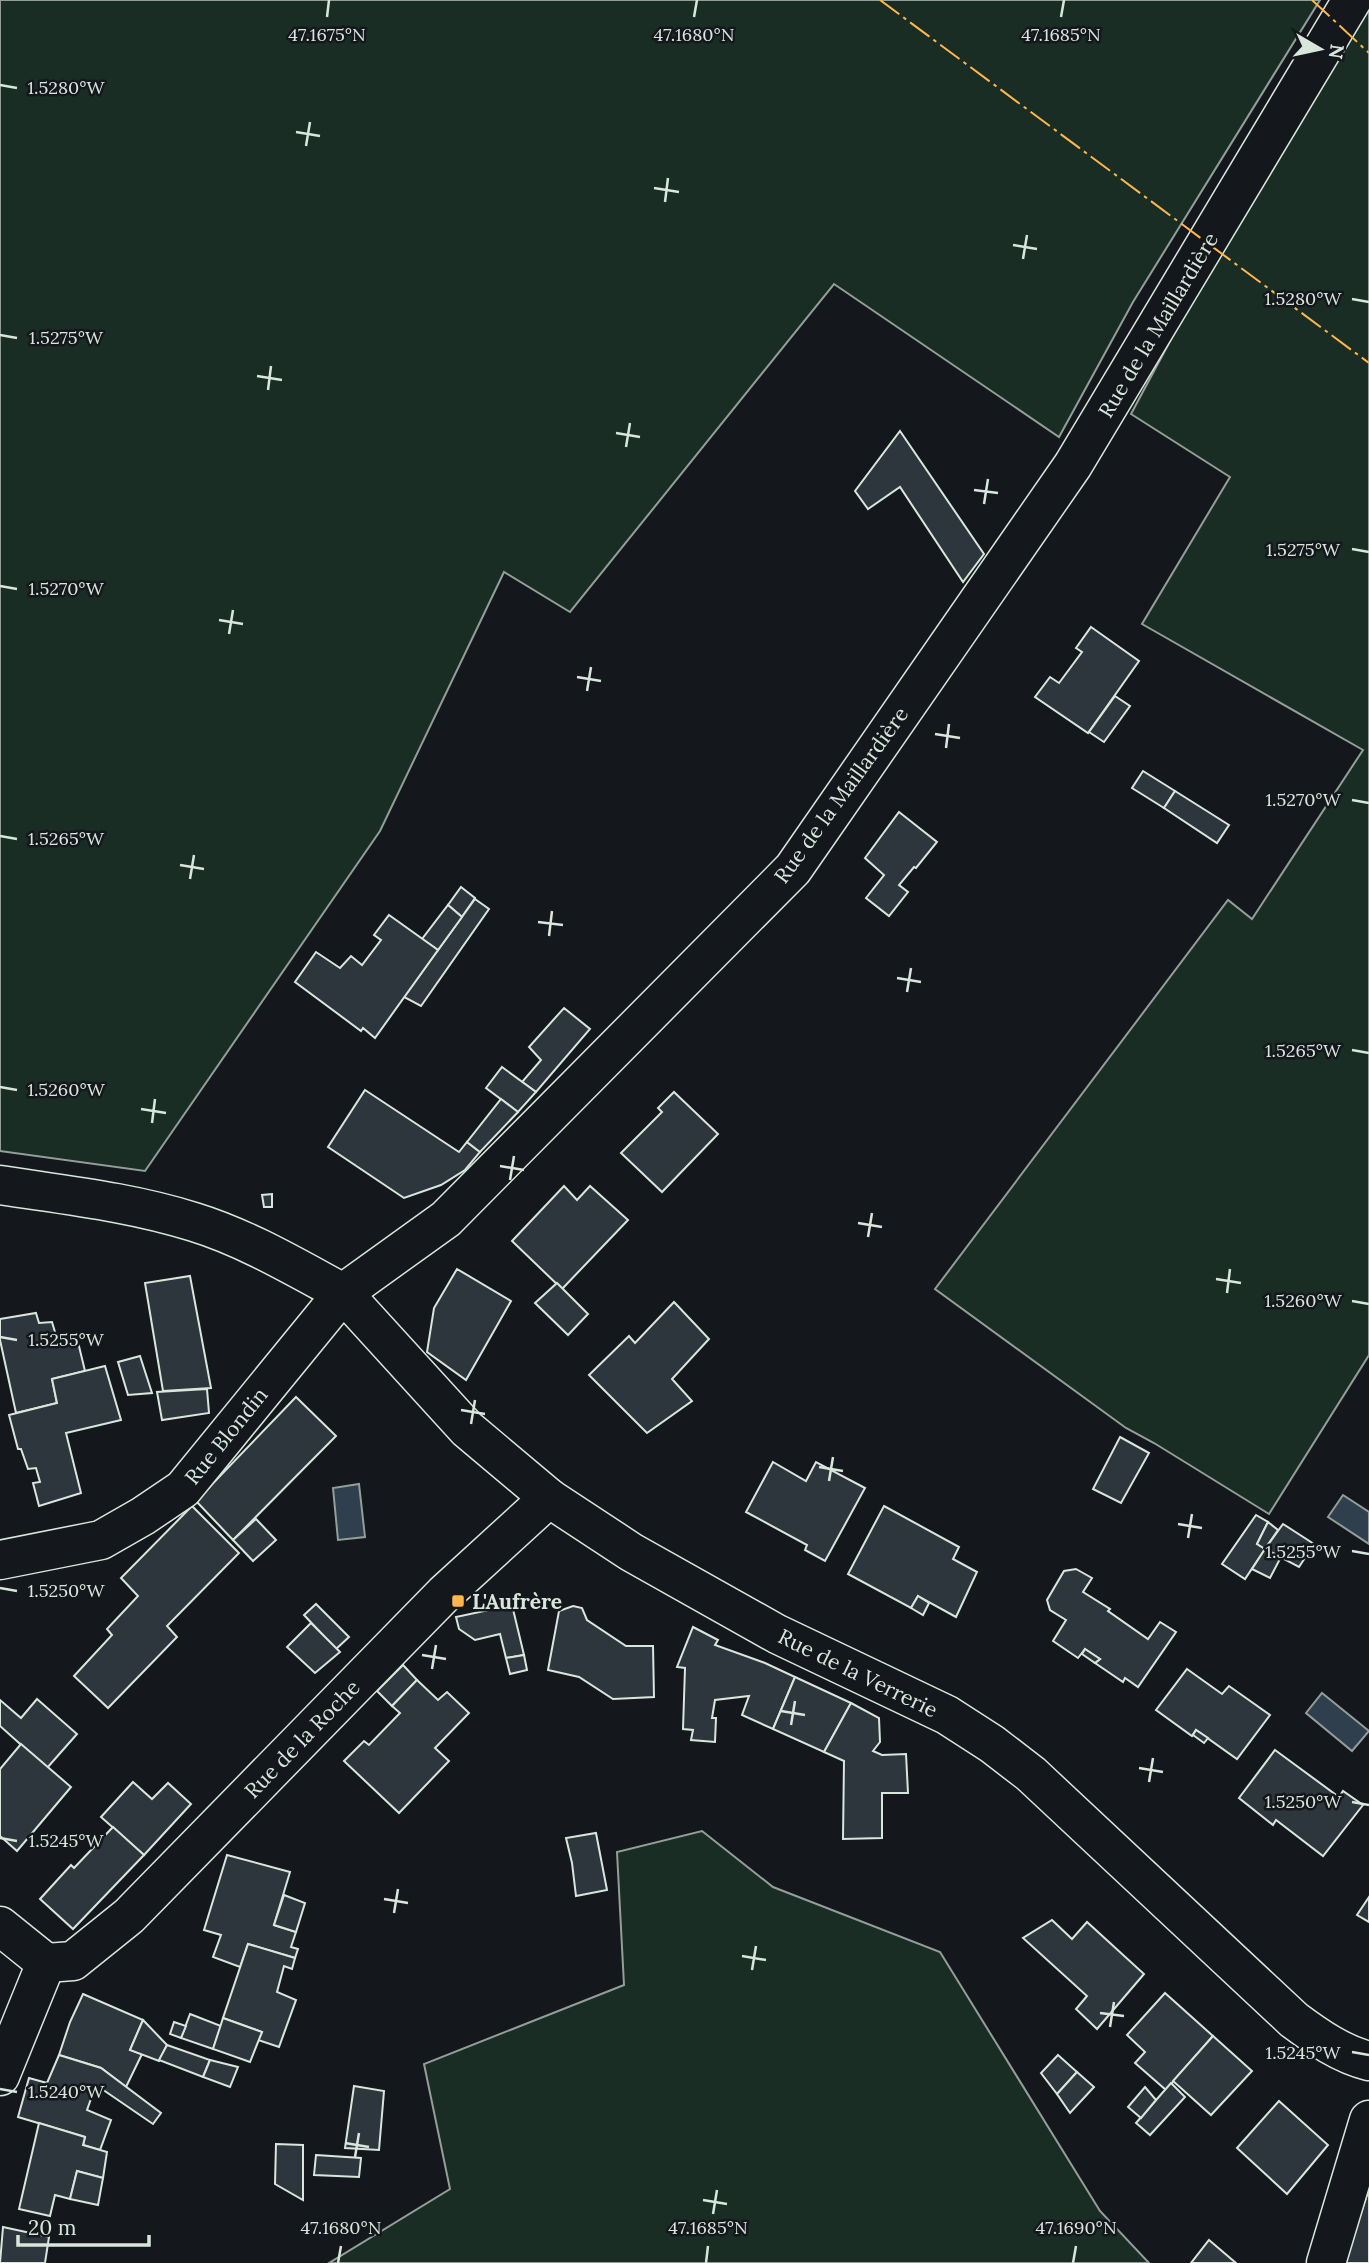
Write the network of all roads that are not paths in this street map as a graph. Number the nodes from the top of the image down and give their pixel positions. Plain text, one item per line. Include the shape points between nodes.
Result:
1 (1352, 0) edge
2 (0, 1185) edge
3 (343, 1293) junction
4 (549, 1498) junction
5 (0, 1560) edge
6 (0, 1926) edge
7 (46, 1963) junction
8 (1369, 2061) edge
9 (0, 2076) edge
10 (1369, 2120) edge
11 (1326, 2263) edge

1 - 3 street, Rue de la Maillardière via 1073,465 793,869 446,1219
2 - 3 street via 126,1204 195,1223
3 - 4 street, Rue de la Verrerie via 467,1429
3 - 5 street, Rue Blondin via 183,1489 101,1540
4 - 7 street, Rue de la Roche via 444,1594 130,1916 73,1961
4 - 8 street, Rue de la Verrerie via 728,1607 947,1715 992,1744 1031,1774 1294,2020 1331,2045
6 - 7 street
7 - 9 street
10 - 11 street

